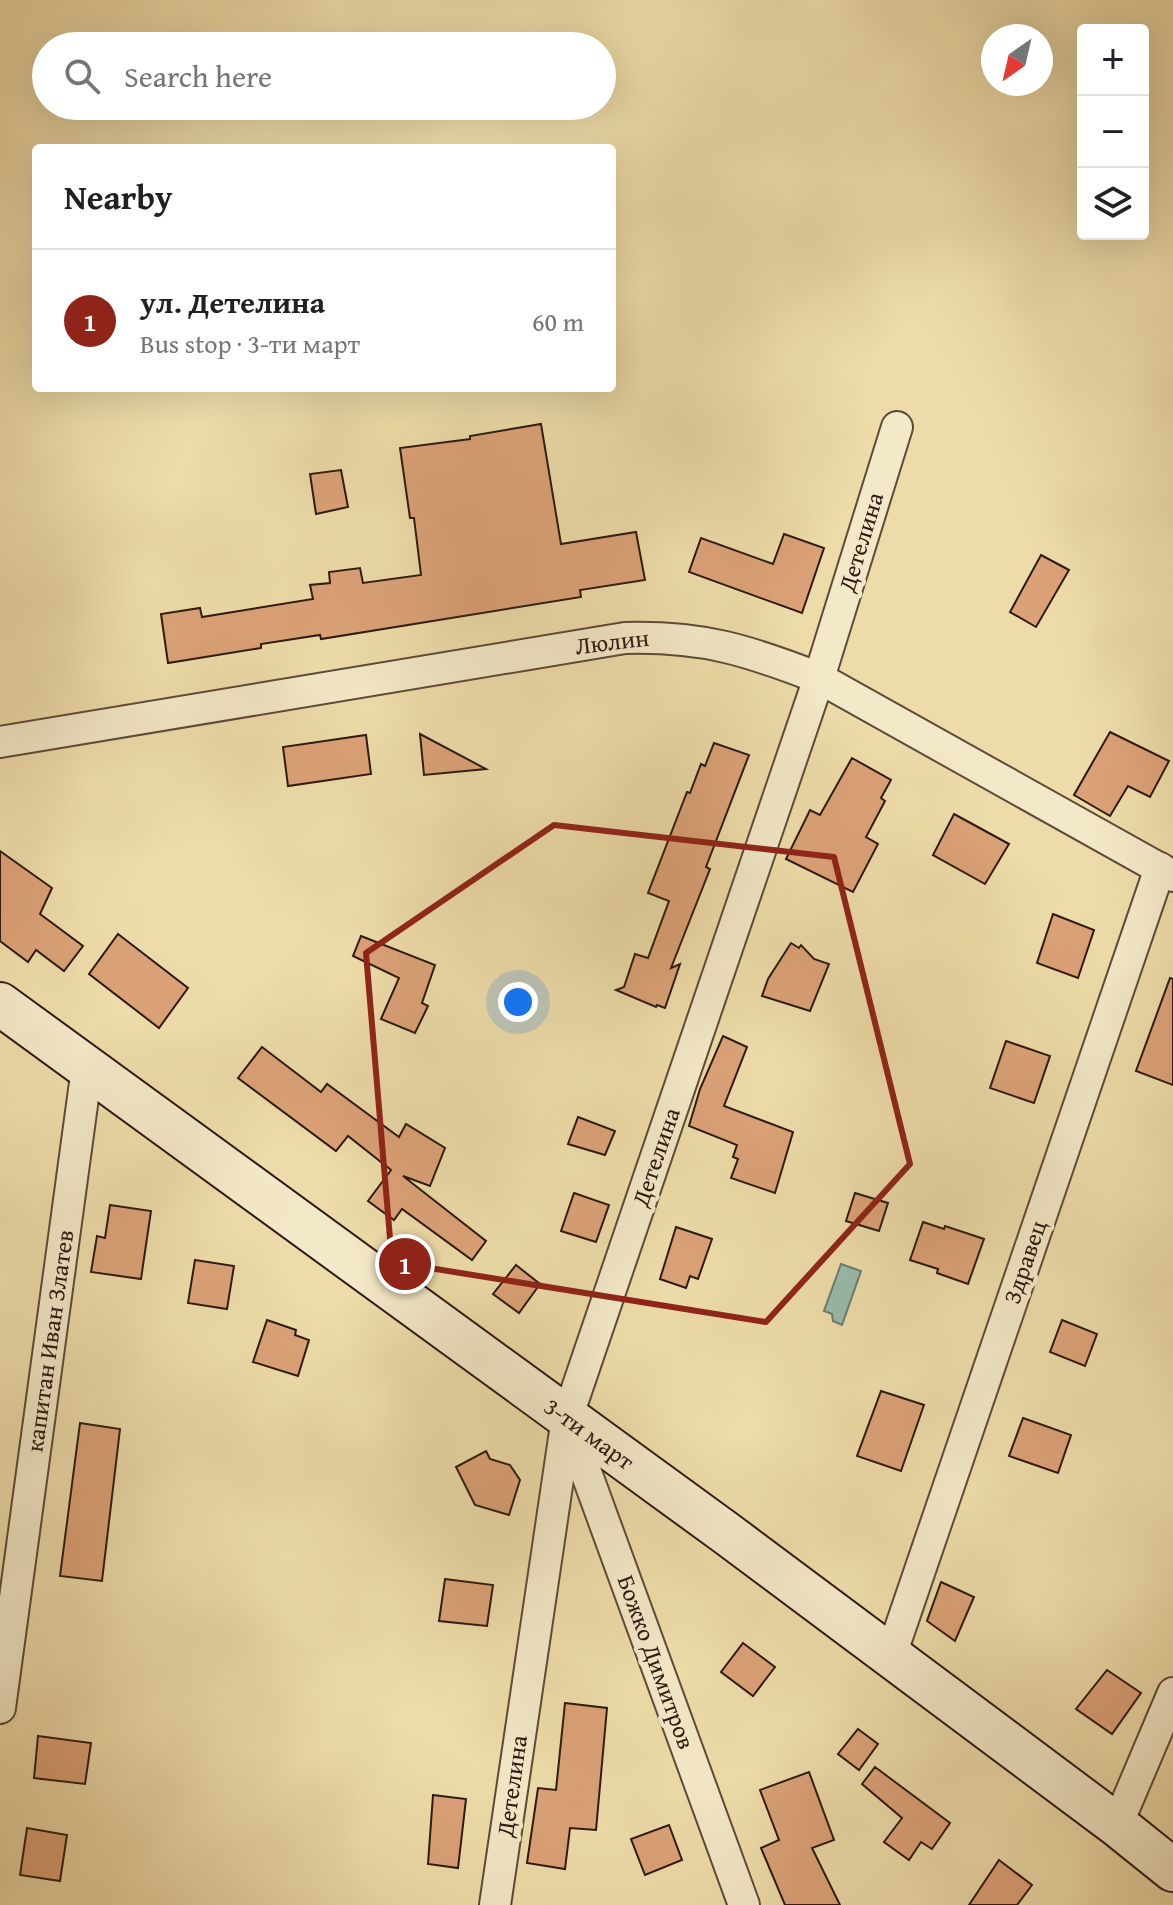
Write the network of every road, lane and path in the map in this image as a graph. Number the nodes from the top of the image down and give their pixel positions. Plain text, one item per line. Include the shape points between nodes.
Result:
1 (897, 427) dead end
2 (819, 678) junction
3 (0, 742) edge
4 (1166, 872) edge
5 (0, 1004) edge
6 (87, 1068) junction
7 (567, 1418) junction
8 (891, 1655) junction
9 (1173, 1693) edge
10 (0, 1708) edge
11 (1117, 1825) junction
12 (1173, 1870) edge
13 (495, 1905) edge
14 (744, 1905) edge

1 - 2 street, Детелина
2 - 3 street, Люлин via 719,643 671,636 625,638
2 - 4 street, Люлин
2 - 7 street, Детелина
4 - 8 street, Здравец
5 - 6 street, 3-ти март
6 - 7 street, 3-ти март
6 - 10 street, капитан Иван Златев
7 - 8 street, 3-ти март
7 - 13 street, Детелина
7 - 14 street, Божко Димитров
8 - 11 street, 3-ти март
9 - 11 street
11 - 12 street, 3-ти март

